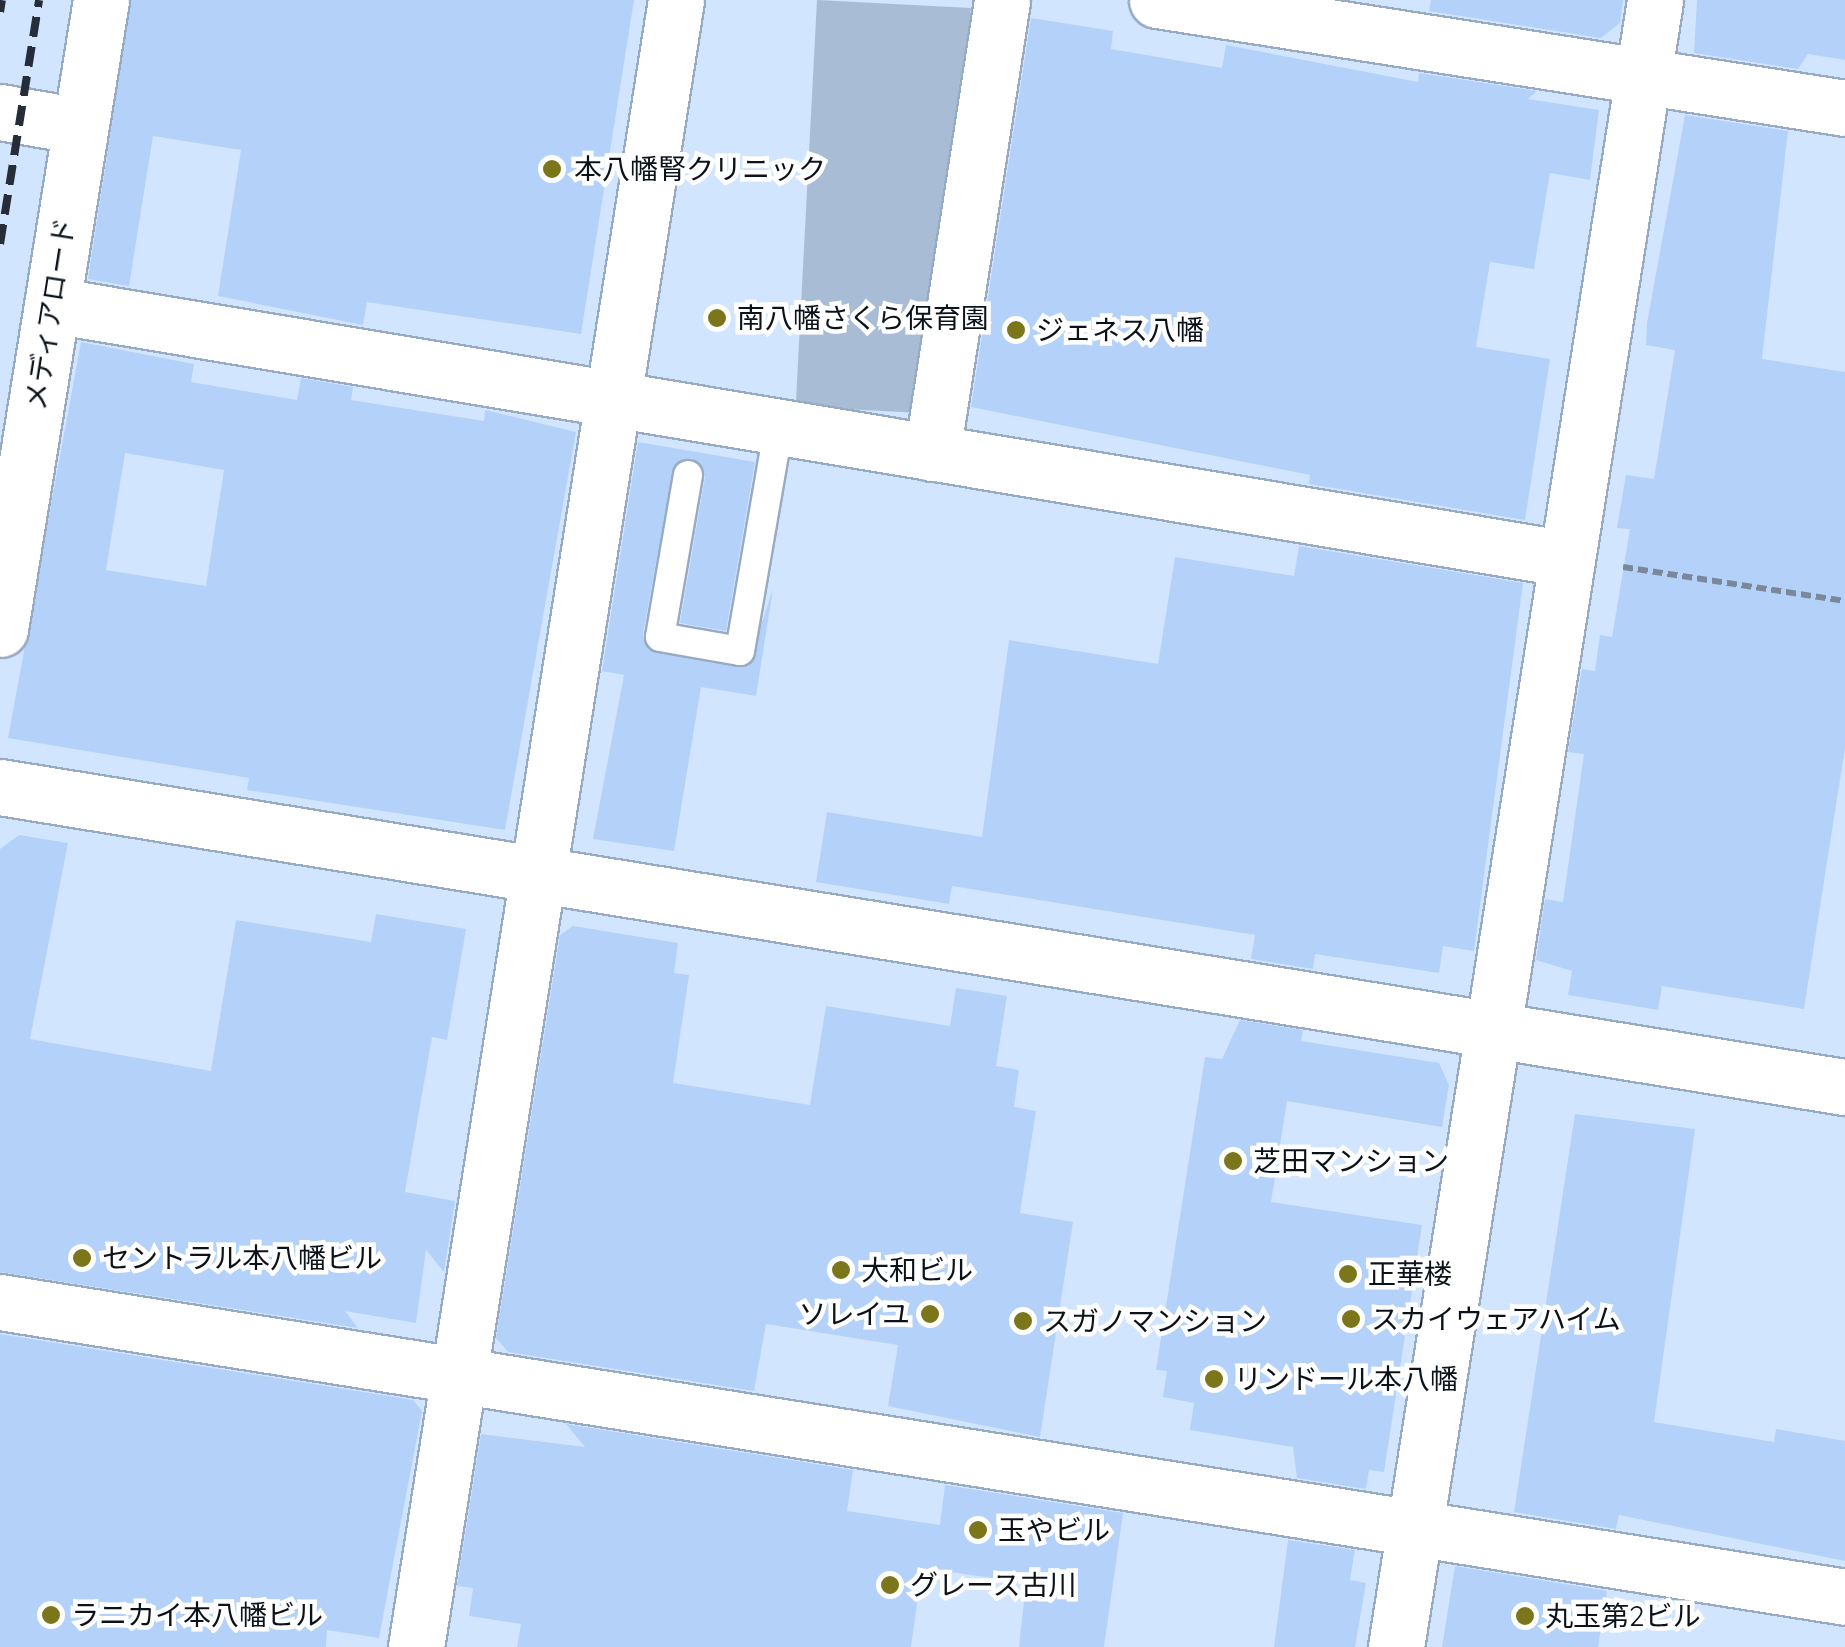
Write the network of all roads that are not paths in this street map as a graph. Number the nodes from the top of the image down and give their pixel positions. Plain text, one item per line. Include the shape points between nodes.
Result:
1 (100, 0) edge
2 (676, 0) edge
3 (1002, 0) edge
4 (1157, 0) edge
5 (1655, 0) edge
6 (1642, 72) junction
7 (1845, 108) edge
8 (0, 112) edge
9 (80, 126) junction
10 (52, 305) junction
11 (617, 406) junction
12 (778, 431) junction
13 (932, 454) junction
14 (688, 475) dead end
15 (1562, 558) junction
16 (0, 629) edge
17 (0, 787) edge
18 (531, 880) junction
19 (1486, 1032) junction
20 (1845, 1087) edge
21 (0, 1302) edge
22 (465, 1377) junction
23 (1416, 1529) junction
24 (1845, 1597) edge
25 (416, 1647) edge
26 (1396, 1647) edge

1 - 9 street, メディアロード
2 - 11 street
3 - 13 street
4 - 6 street
5 - 6 street
6 - 7 street
6 - 15 street
8 - 9 street
9 - 10 street, メディアロード
10 - 11 street
10 - 16 street, メディアロード
11 - 12 street
11 - 18 street
12 - 13 street
12 - 14 lane via 740,650 660,637
13 - 15 street
15 - 19 street
17 - 18 street
18 - 19 street
18 - 22 street
19 - 20 street
19 - 23 street
21 - 22 street
22 - 23 street
22 - 25 street
23 - 24 street
23 - 26 street

